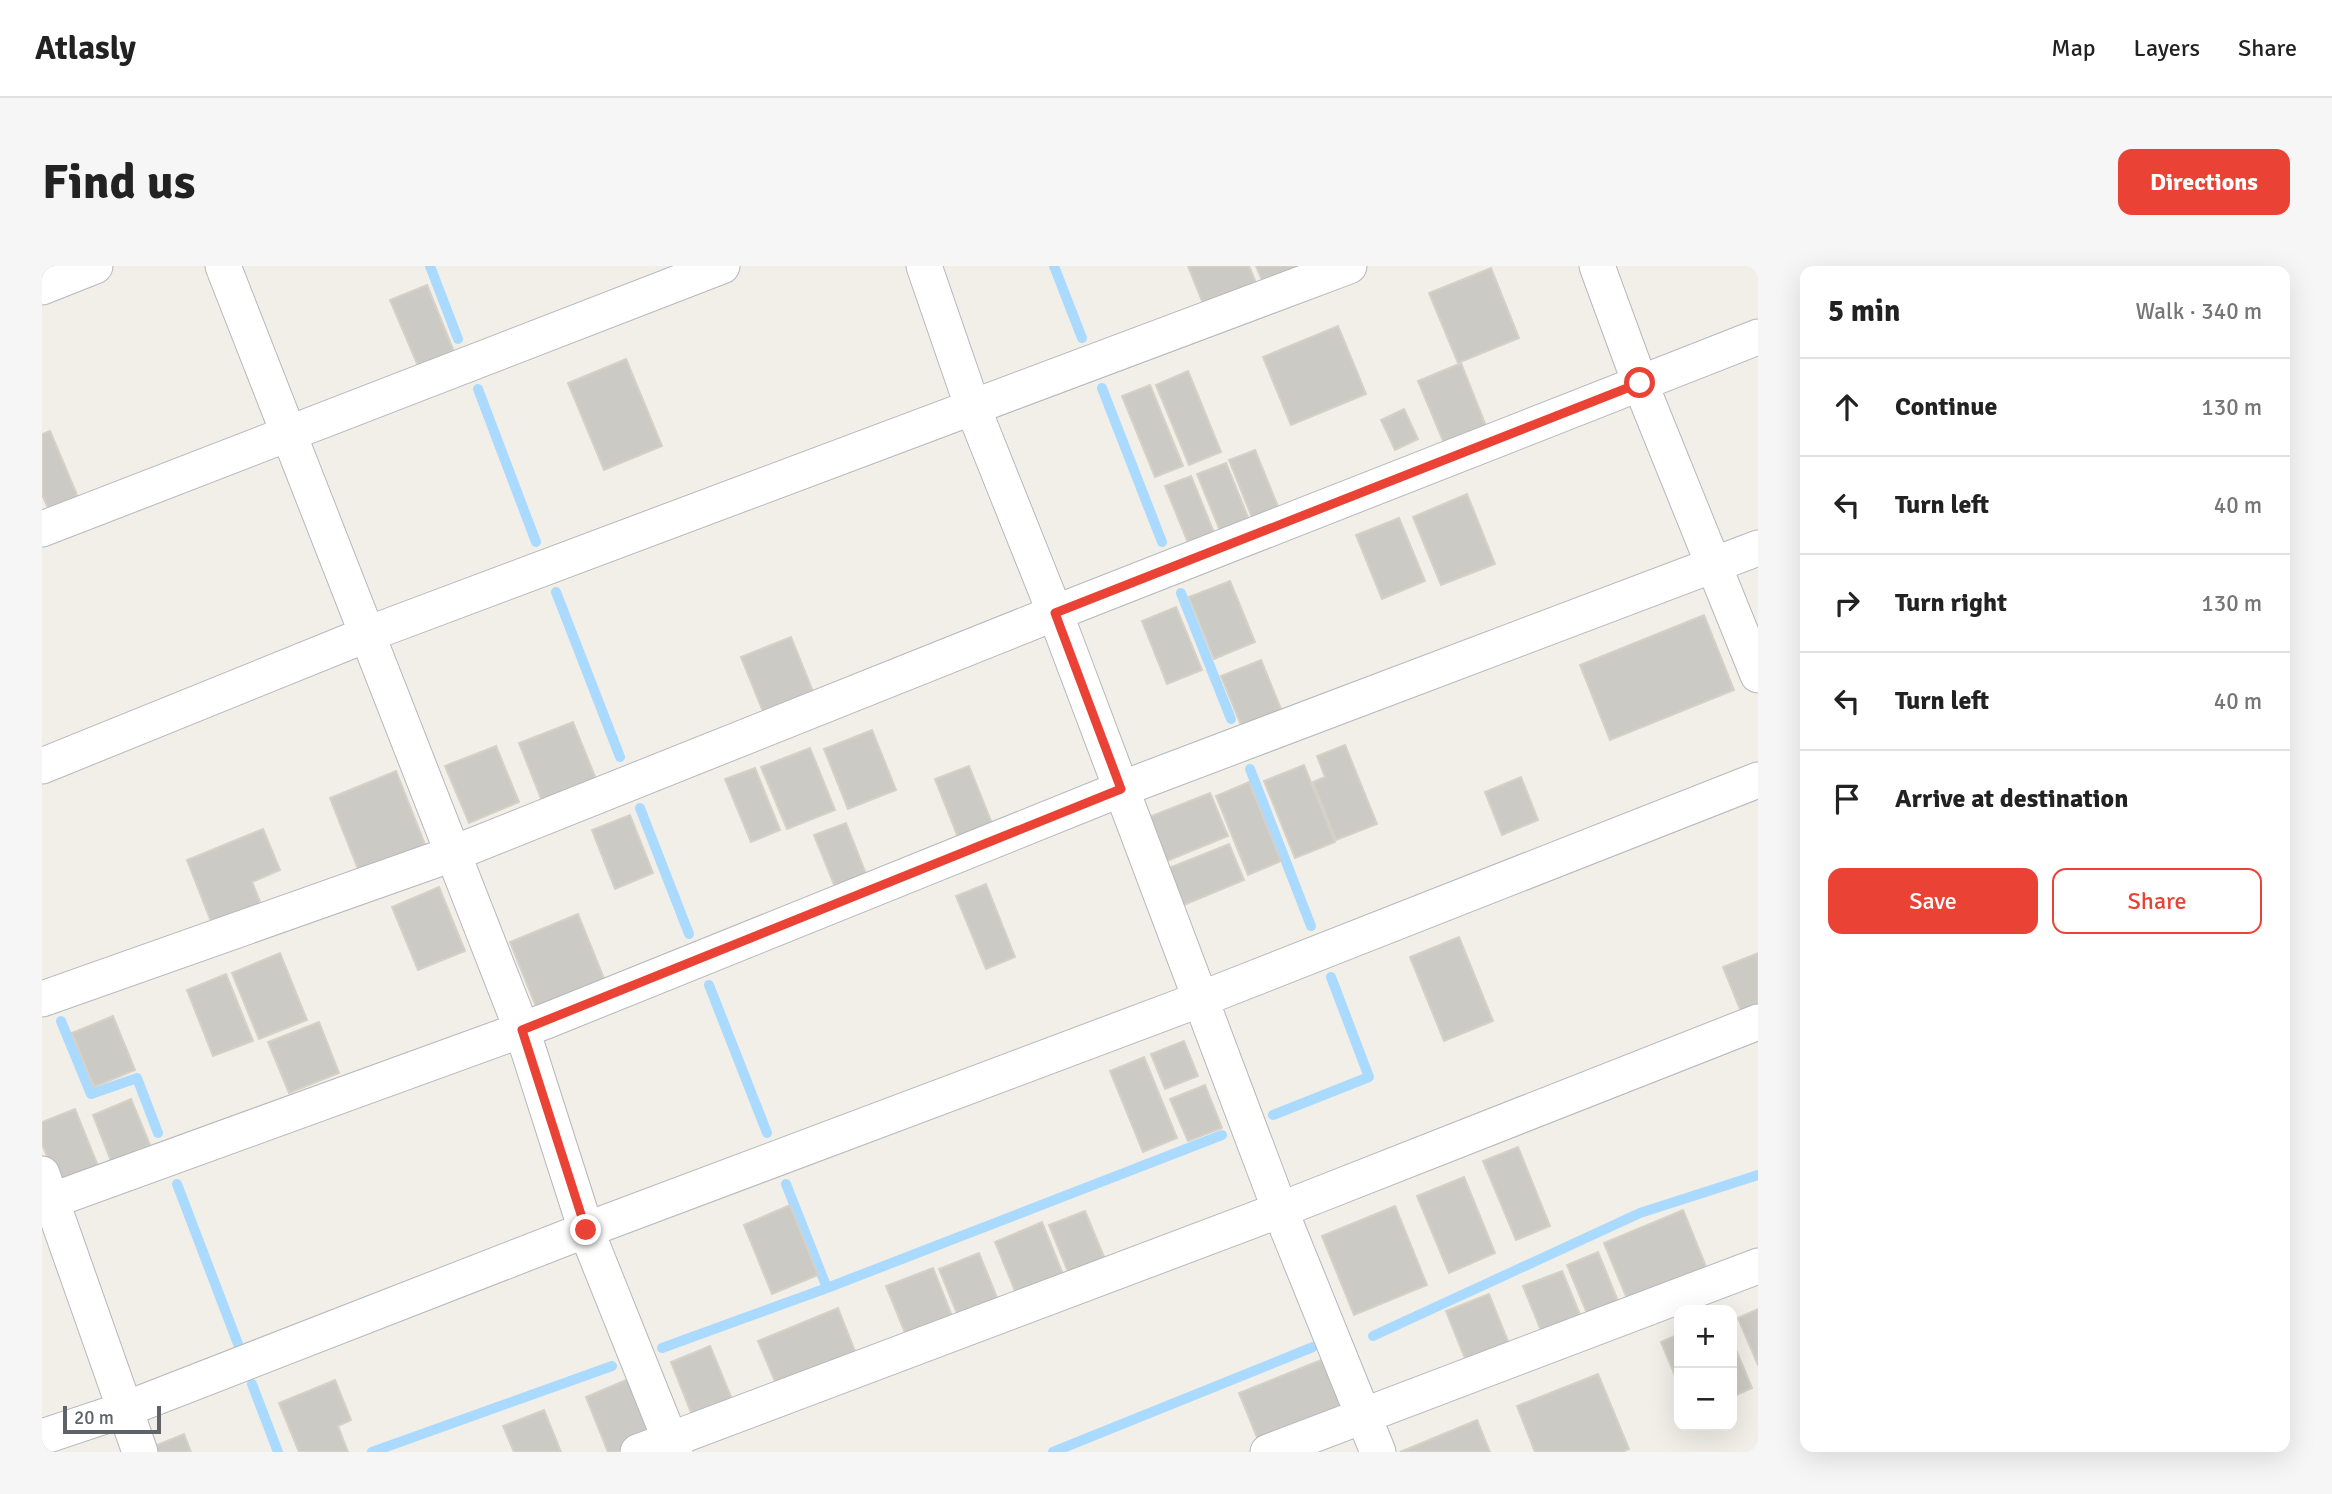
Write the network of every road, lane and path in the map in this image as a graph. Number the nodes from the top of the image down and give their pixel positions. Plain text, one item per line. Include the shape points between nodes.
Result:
1 (95, 266) edge
2 (223, 266) edge
3 (722, 266) edge
4 (924, 266) edge
5 (1349, 266) edge
6 (1597, 266) edge
7 (42, 287) edge
8 (1758, 337) edge
9 (1640, 383) junction
10 (973, 408) junction
11 (288, 434) junction
12 (42, 529) edge
13 (1758, 548) edge
14 (1714, 565) junction
15 (1055, 613) junction
16 (368, 634) junction
17 (1758, 675) edge
18 (42, 766) edge
19 (1758, 780) edge
20 (1121, 789) junction
21 (452, 854) junction
22 (42, 999) edge
23 (1201, 999) junction
24 (1758, 1022) edge
25 (522, 1030) junction
26 (46, 1193) edge
27 (1280, 1210) junction
28 (586, 1230) junction
29 (1758, 1266) edge
30 (126, 1409) junction
31 (1365, 1415) junction
32 (42, 1437) edge
33 (673, 1446) edge
34 (140, 1452) edge
35 (638, 1452) edge
36 (1268, 1452) edge
37 (1378, 1452) edge

1 - 7 street
2 - 11 street
3 - 11 street
4 - 10 street
5 - 10 street
6 - 9 street
8 - 9 street
9 - 14 street
9 - 15 street
10 - 15 street
10 - 16 street
11 - 12 street
11 - 16 street
13 - 14 street
14 - 17 street
14 - 20 street
15 - 20 street
15 - 21 street
16 - 18 street
16 - 21 street
19 - 23 street
20 - 23 street
20 - 25 street
21 - 22 street
21 - 25 street
23 - 27 street
23 - 28 street
24 - 27 street
25 - 26 street
25 - 28 street
26 - 30 street
27 - 31 street
27 - 33 street
28 - 30 street
28 - 33 street
29 - 31 street
30 - 32 street
30 - 34 street
31 - 36 street
31 - 37 street
33 - 35 street

